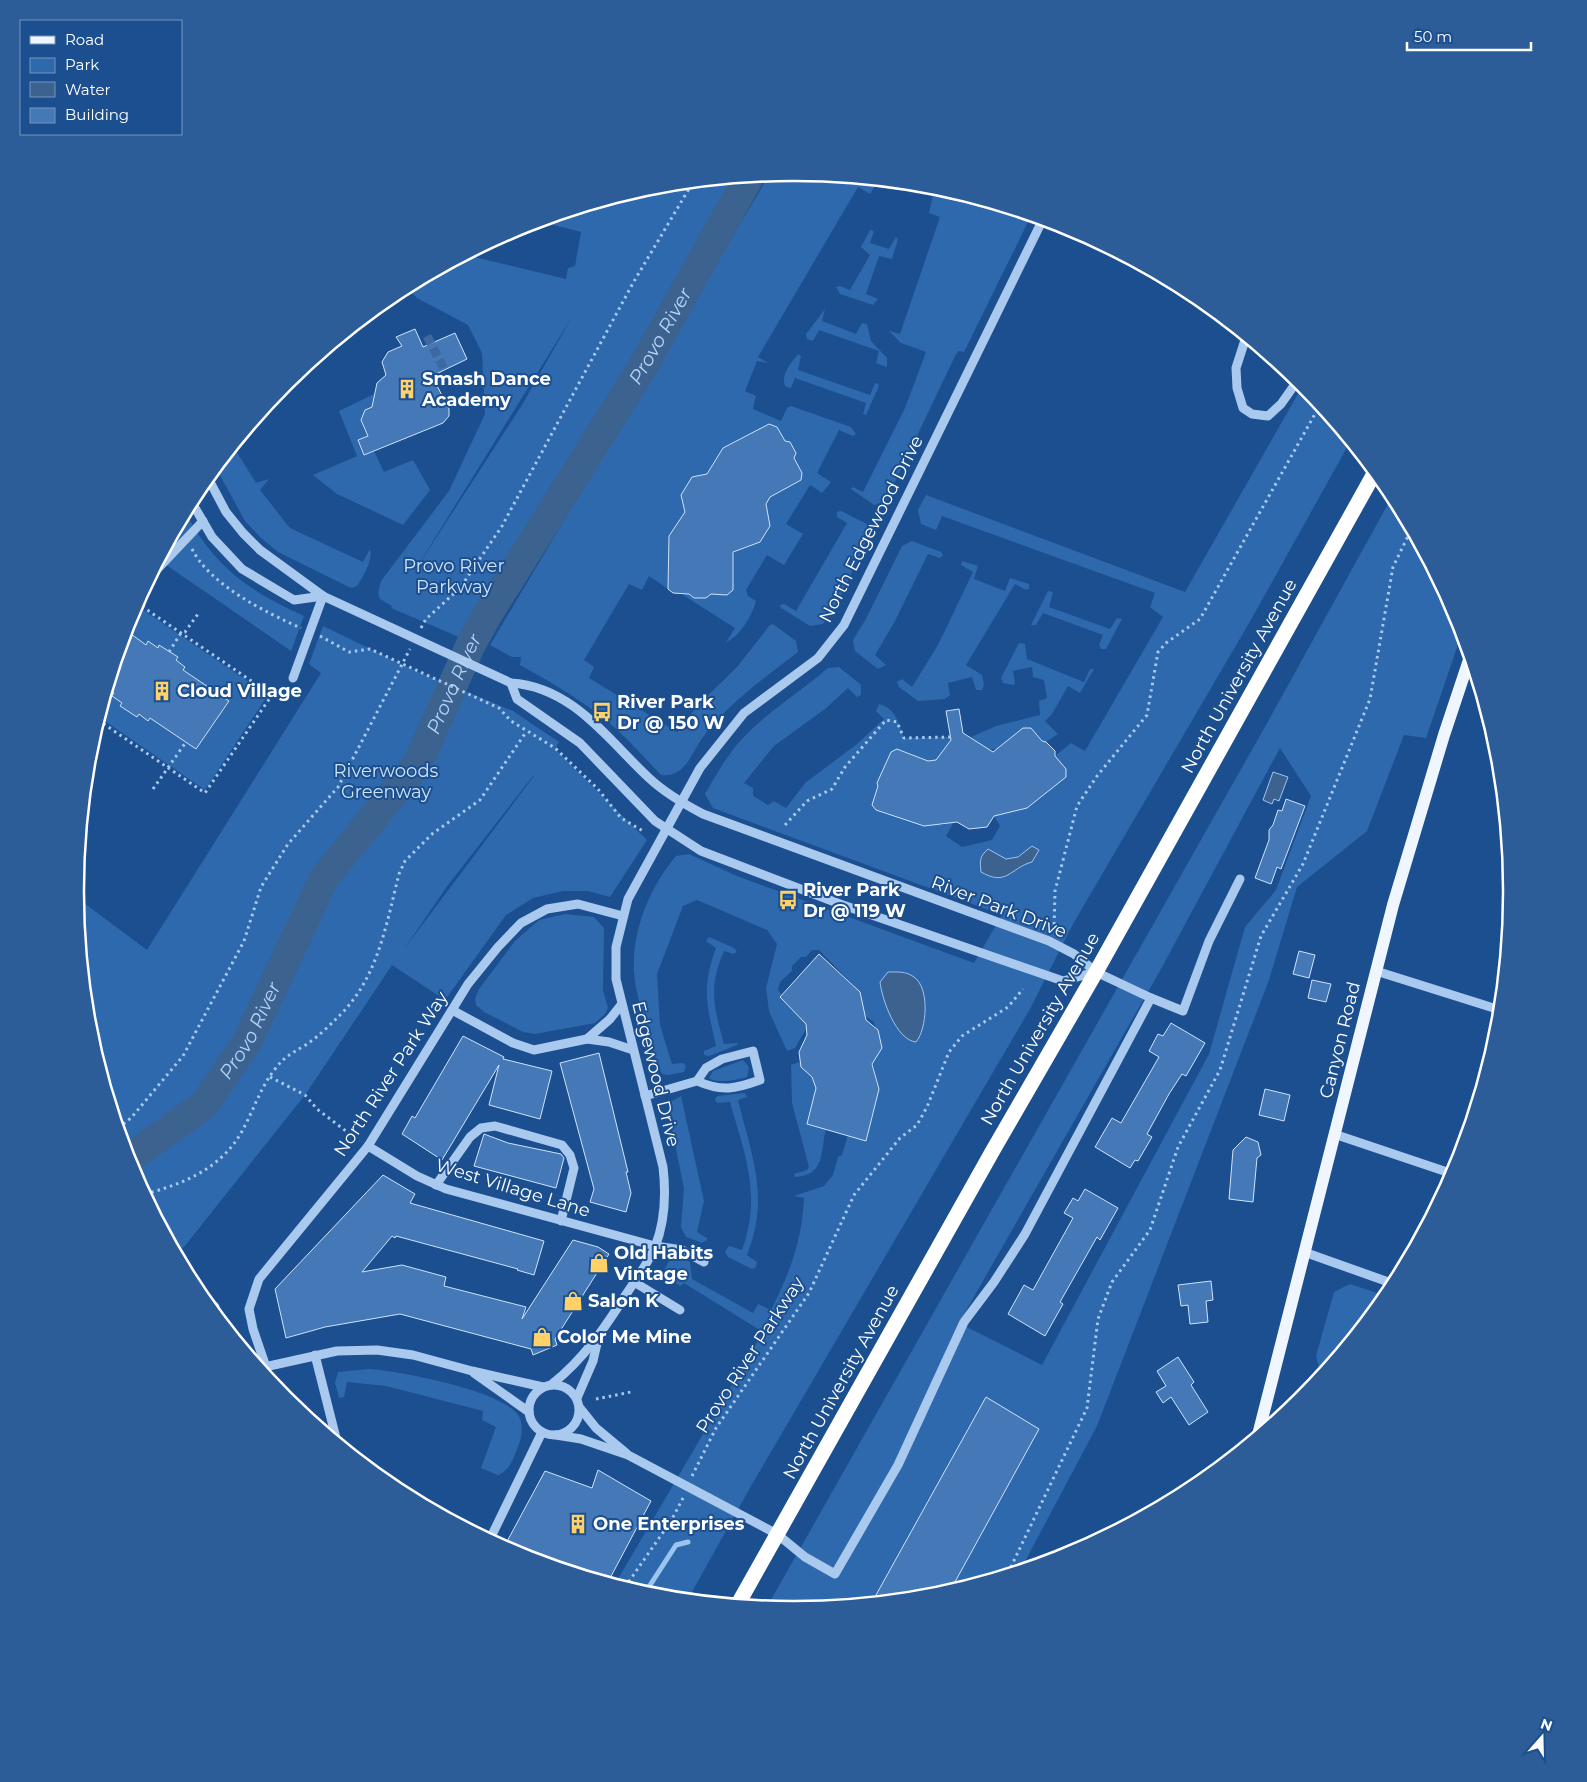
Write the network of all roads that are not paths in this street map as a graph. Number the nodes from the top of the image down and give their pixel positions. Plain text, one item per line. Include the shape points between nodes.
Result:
1 (1040, 226) edge
2 (1244, 343) edge
3 (1293, 387) edge
4 (1371, 479) edge
5 (212, 485) edge
6 (196, 509) edge
7 (203, 521) junction
8 (166, 560) edge
9 (323, 596) junction
10 (1467, 666) edge
11 (292, 678) dead end
12 (511, 683) junction
13 (681, 802) junction
14 (675, 814) joint
15 (667, 830) junction
16 (1240, 879) dead end
17 (622, 916) junction
18 (1376, 971) junction
19 (1096, 972) junction
20 (1151, 998) junction
21 (621, 1005) junction
22 (1493, 1008) edge
23 (452, 1010) junction
24 (587, 1039) junction
25 (633, 1050) junction
26 (697, 1081) junction
27 (645, 1096) junction
28 (1334, 1134) junction
29 (368, 1146) junction
30 (1445, 1171) edge
31 (436, 1185) junction
32 (561, 1220) junction
33 (655, 1246) junction
34 (1304, 1252) junction
35 (704, 1262) dead end
36 (1386, 1281) edge
37 (634, 1282) junction
38 (680, 1310) dead end
39 (598, 1338) junction
40 (315, 1355) junction
41 (261, 1360) edge
42 (267, 1366) edge
43 (472, 1371) junction
44 (552, 1384) junction
45 (543, 1387) junction
46 (577, 1398) junction
47 (580, 1408) junction
48 (529, 1412) junction
49 (1260, 1426) edge
50 (334, 1432) edge
51 (542, 1432) junction
52 (556, 1435) junction
53 (628, 1454) junction
54 (493, 1534) edge
55 (777, 1534) junction
56 (741, 1598) edge

1 - 13 street, North Edgewood Drive via 844,625 818,658 744,713 700,768
2 - 3 street via 1236,368 1243,408 1252,414 1268,416
4 - 19 highway, North University Avenue
5 - 9 street, River Park Drive via 226,512 260,550
6 - 7 street
7 - 8 street
7 - 9 street via 212,537 236,564 272,588 294,600
9 - 11 street
9 - 12 street, River Park Drive
10 - 18 main road, Canyon Road via 1422,806
12 - 13 street, River Park Drive via 557,696 581,712 606,732 650,779
12 - 15 street via 518,699 580,743
13 - 14 street, North Edgewood Drive
13 - 19 street, River Park Drive via 703,814 1049,941 1074,954
14 - 15 street, Edgewood Drive
15 - 17 street, Edgewood Drive via 636,883
15 - 19 street via 700,851 748,870 1063,981
16 - 20 street, River Park Drive via 1209,942 1183,1011
17 - 21 street, Edgewood Drive via 615,964
17 - 23 street, North River Park Way via 578,904 546,909 521,922 468,984
18 - 22 street
18 - 28 main road, Canyon Road
19 - 20 street, River Park Drive
19 - 55 highway, North University Avenue
20 - 55 street via 1025,1234 964,1322 898,1466 835,1574 804,1557
21 - 24 street
21 - 25 street, Edgewood Drive
23 - 24 street via 513,1043 534,1050
23 - 29 street, North River Park Way
24 - 25 street
25 - 27 street, Edgewood Drive
26 - 26 street via 713,1088 728,1089 760,1080 753,1051 722,1059 706,1068
26 - 27 street
27 - 33 street, Edgewood Drive via 664,1181 663,1209
28 - 30 street
28 - 34 main road, Canyon Road
29 - 31 street, West Village Lane
29 - 41 street, North River Park Way via 259,1279 249,1309
31 - 32 street, West Village Lane
31 - 32 street via 470,1137 481,1128 495,1126 562,1145 570,1155 574,1168
32 - 33 street, West Village Lane
33 - 35 street, West Village Lane via 682,1250
33 - 37 street, Edgewood Drive
34 - 36 street
34 - 49 main road, Canyon Road
37 - 38 street
37 - 39 street, Edgewood Drive
39 - 44 street, Edgewood Drive
39 - 46 street, Edgewood Drive via 593,1361
40 - 42 street
40 - 43 street via 356,1349 386,1350
40 - 50 street
43 - 45 street
43 - 48 street
44 - 45 street
44 - 46 street via 571,1390
45 - 48 street via 535,1393
46 - 47 street
47 - 52 street via 574,1426 566,1433
47 - 53 street via 596,1428
48 - 51 street
51 - 52 street
51 - 54 street
52 - 53 street
53 - 55 street via 689,1482
55 - 56 highway, North University Avenue

